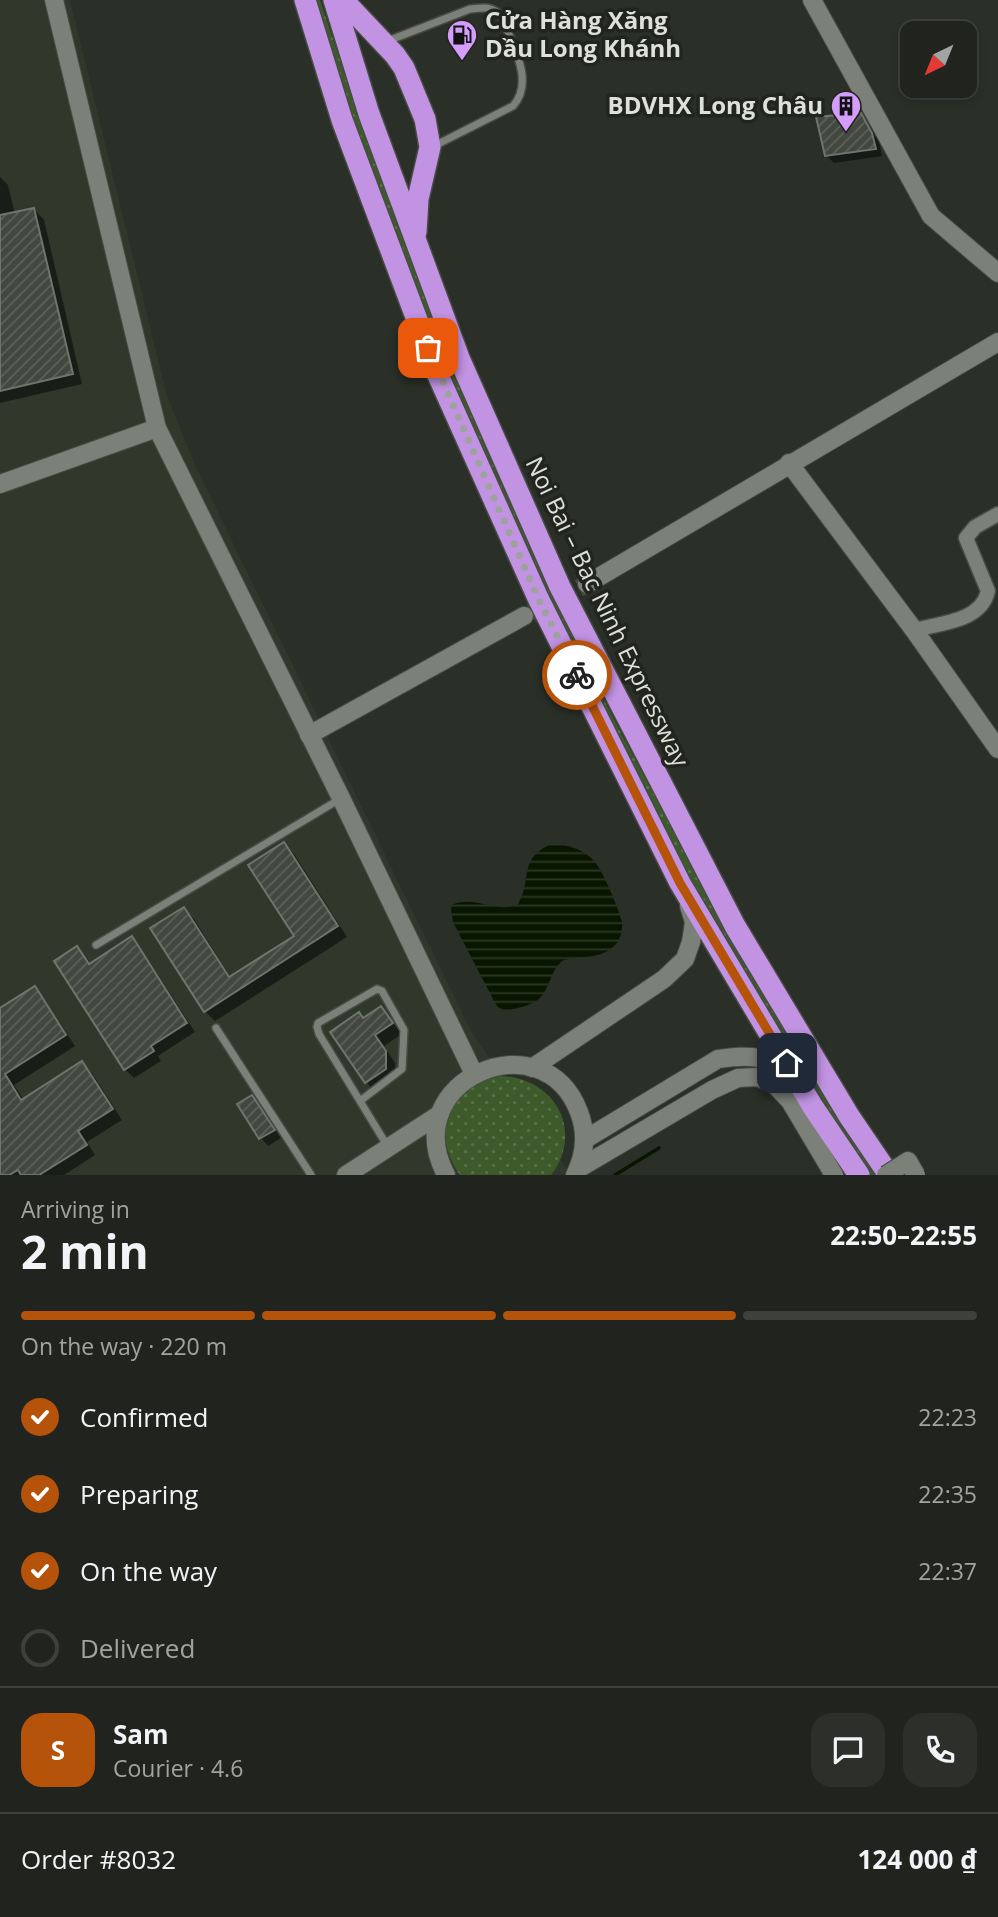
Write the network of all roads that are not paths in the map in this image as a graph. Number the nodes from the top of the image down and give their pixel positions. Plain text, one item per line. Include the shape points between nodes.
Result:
1 (54, 0) edge
2 (305, 0) edge
3 (334, 0) edge
4 (344, 0) edge
5 (812, 0) edge
6 (383, 43) junction
7 (430, 148) junction
8 (416, 241) junction
9 (998, 273) edge
10 (998, 342) edge
11 (157, 428) junction
12 (789, 463) junction
13 (0, 484) edge
14 (998, 514) edge
15 (587, 584) tunnel mouth
16 (524, 617) tunnel mouth
17 (914, 630) junction
18 (309, 735) junction
19 (998, 749) edge
20 (341, 798) junction
21 (680, 883) junction
22 (96, 945) dead end
23 (216, 1028) dead end
24 (532, 1068) junction
25 (474, 1074) junction
26 (360, 1101) junction
27 (813, 1107) junction
28 (440, 1114) junction
29 (584, 1140) junction
30 (388, 1147) junction
31 (576, 1172) edge
32 (311, 1175) edge
33 (346, 1175) edge
34 (446, 1175) edge
35 (834, 1175) edge
36 (859, 1175) edge
37 (888, 1175) edge
38 (916, 1175) edge

1 - 11 street
2 - 21 highway via 342,120 437,373 538,598
3 - 8 highway, Noi Bai – Bac Ninh Expressway via 369,114
4 - 6 highway
5 - 9 street via 931,216
6 - 7 highway via 409,79 425,119
6 - 7 lane via 470,9 485,7 497,12 504,22 520,59 523,83 518,100
7 - 8 highway via 418,199
8 - 37 highway, Noi Bai – Bac Ninh Expressway via 459,358 560,587 735,926
10 - 12 street
11 - 13 street
11 - 18 street
12 - 15 street
12 - 17 street
14 - 17 street via 966,538 988,591 983,604 971,615
16 - 18 street
17 - 19 street
18 - 20 street
20 - 22 lane
20 - 25 street
21 - 24 street via 694,922 685,959 664,979
21 - 27 highway
23 - 32 lane
24 - 25 street via 498,1065
24 - 29 street via 556,1080 571,1096
25 - 28 street via 452,1093
26 - 26 lane via 317,1027 377,989 404,1030 403,1063 397,1075
26 - 30 lane
27 - 29 street via 781,1067 763,1058 718,1059
27 - 36 highway
28 - 30 street
28 - 34 street via 436,1142
29 - 31 street
30 - 33 street
31 - 35 street via 712,1090 738,1078 757,1077 766,1079 790,1101
37 - 38 street, bridge via 908,1161

